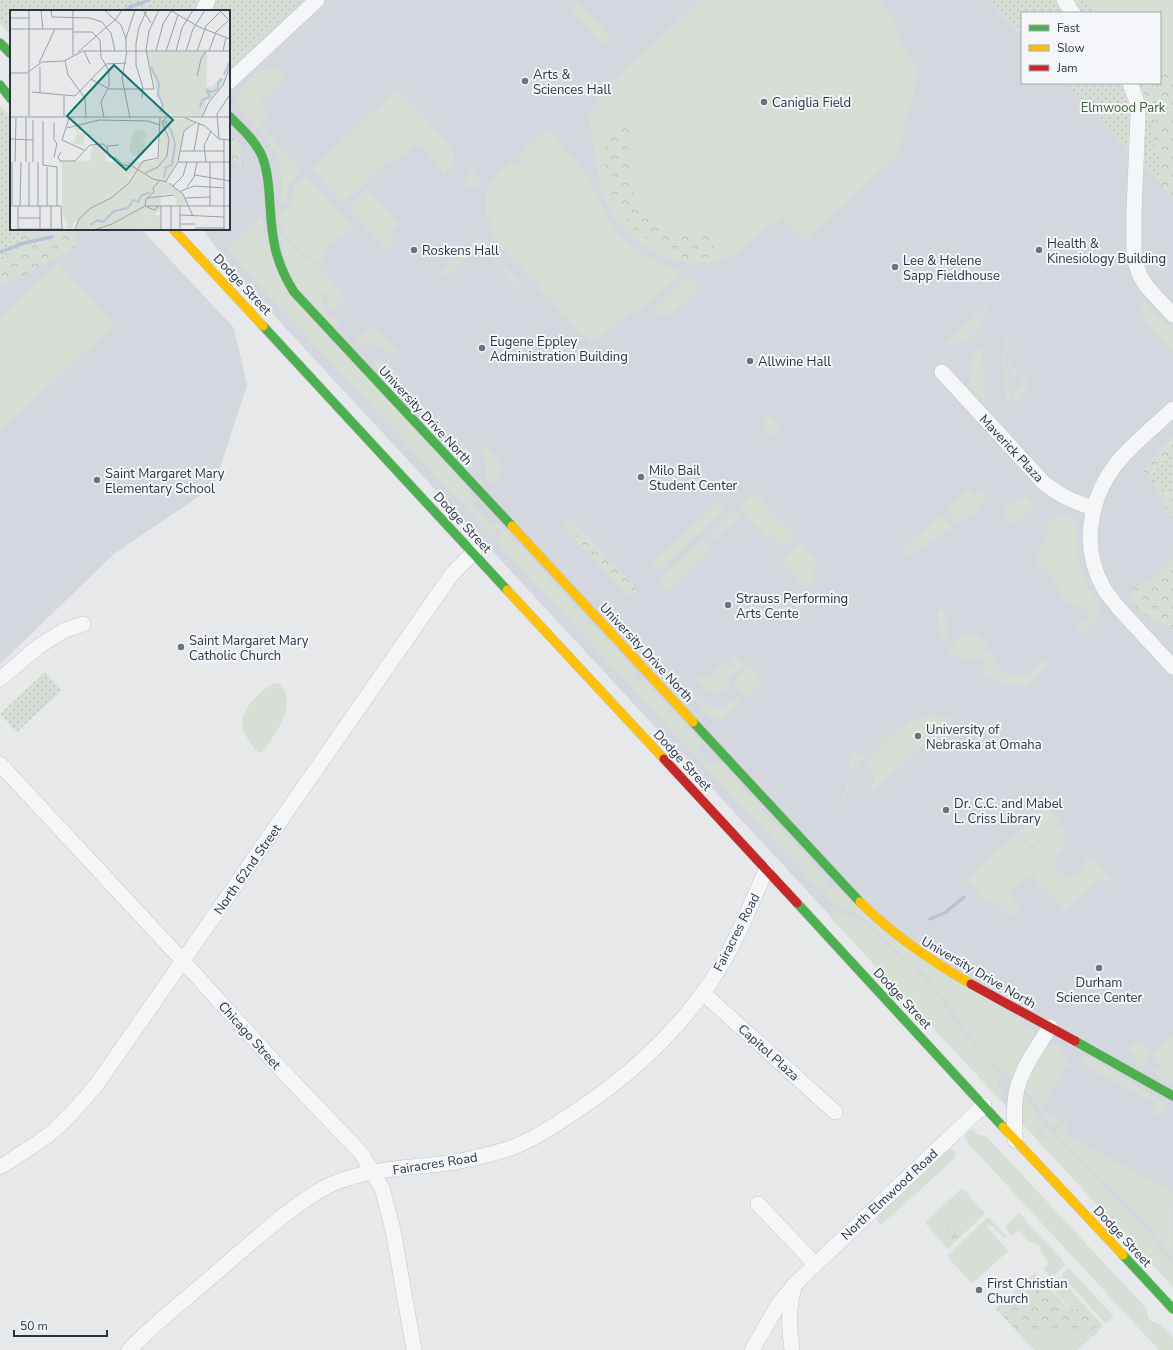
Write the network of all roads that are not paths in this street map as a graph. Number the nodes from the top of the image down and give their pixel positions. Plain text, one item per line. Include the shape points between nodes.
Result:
1 (208, 0) edge
2 (317, 0) edge
3 (1064, 0) edge
4 (203, 10) edge
5 (1072, 12) edge
6 (0, 43) edge
7 (10, 53) edge
8 (230, 81) edge
9 (1130, 84) edge
10 (0, 85) edge
11 (10, 98) edge
12 (230, 117) edge
13 (174, 230) edge
14 (1173, 315) edge
15 (942, 372) dead end
16 (1173, 409) edge
17 (1094, 508) junction
18 (474, 552) junction
19 (83, 624) dead end
20 (1173, 667) edge
21 (0, 680) edge
22 (0, 764) edge
23 (766, 870) junction
24 (183, 961) junction
25 (703, 993) junction
26 (1050, 1028) junction
27 (1173, 1096) edge
28 (984, 1105) junction
29 (835, 1112) dead end
30 (1015, 1140) junction
31 (0, 1167) edge
32 (373, 1172) junction
33 (758, 1204) dead end
34 (815, 1264) junction
35 (795, 1284) junction
36 (1173, 1309) edge
37 (129, 1350) edge
38 (414, 1350) edge
39 (752, 1350) edge
40 (792, 1350) edge

1 - 4 street
2 - 8 street
3 - 5 street
6 - 7 main road
9 - 14 street via 1138,116 1134,258 1147,288
10 - 11 main road
12 - 26 main road, University Drive North via 248,136 264,162 274,250 282,273 294,292 871,914 908,945 936,964
13 - 18 main road, Dodge Street
15 - 17 street, Maverick Plaza via 1044,483 1073,502
16 - 17 street via 1116,465 1102,485
17 - 20 street via 1091,549 1103,586 1110,598
18 - 23 main road, Dodge Street
18 - 24 street, North 62nd Street via 452,574
19 - 21 street via 63,631 39,646
22 - 24 street, Chicago Street
23 - 25 street, Fairacres Road via 731,947
23 - 28 main road, Dodge Street
24 - 31 street, North 62nd Street via 97,1084 75,1110 47,1135
24 - 32 street, Chicago Street via 361,1153
25 - 29 street, Capitol Plaza
25 - 32 street, Fairacres Road via 672,1031 634,1067 586,1105 543,1133 507,1149 470,1159
26 - 27 main road, University Drive North
26 - 30 street via 1018,1083
28 - 30 main road, Dodge Street
28 - 34 street, North Elmwood Road
30 - 36 main road, Dodge Street
32 - 37 street, Fairacres Road via 336,1182 302,1201
32 - 38 street, Chicago Street via 382,1188 393,1230
33 - 34 street
34 - 35 street, North Elmwood Road
35 - 39 street, North Elmwood Road via 779,1303
35 - 40 street via 789,1317

